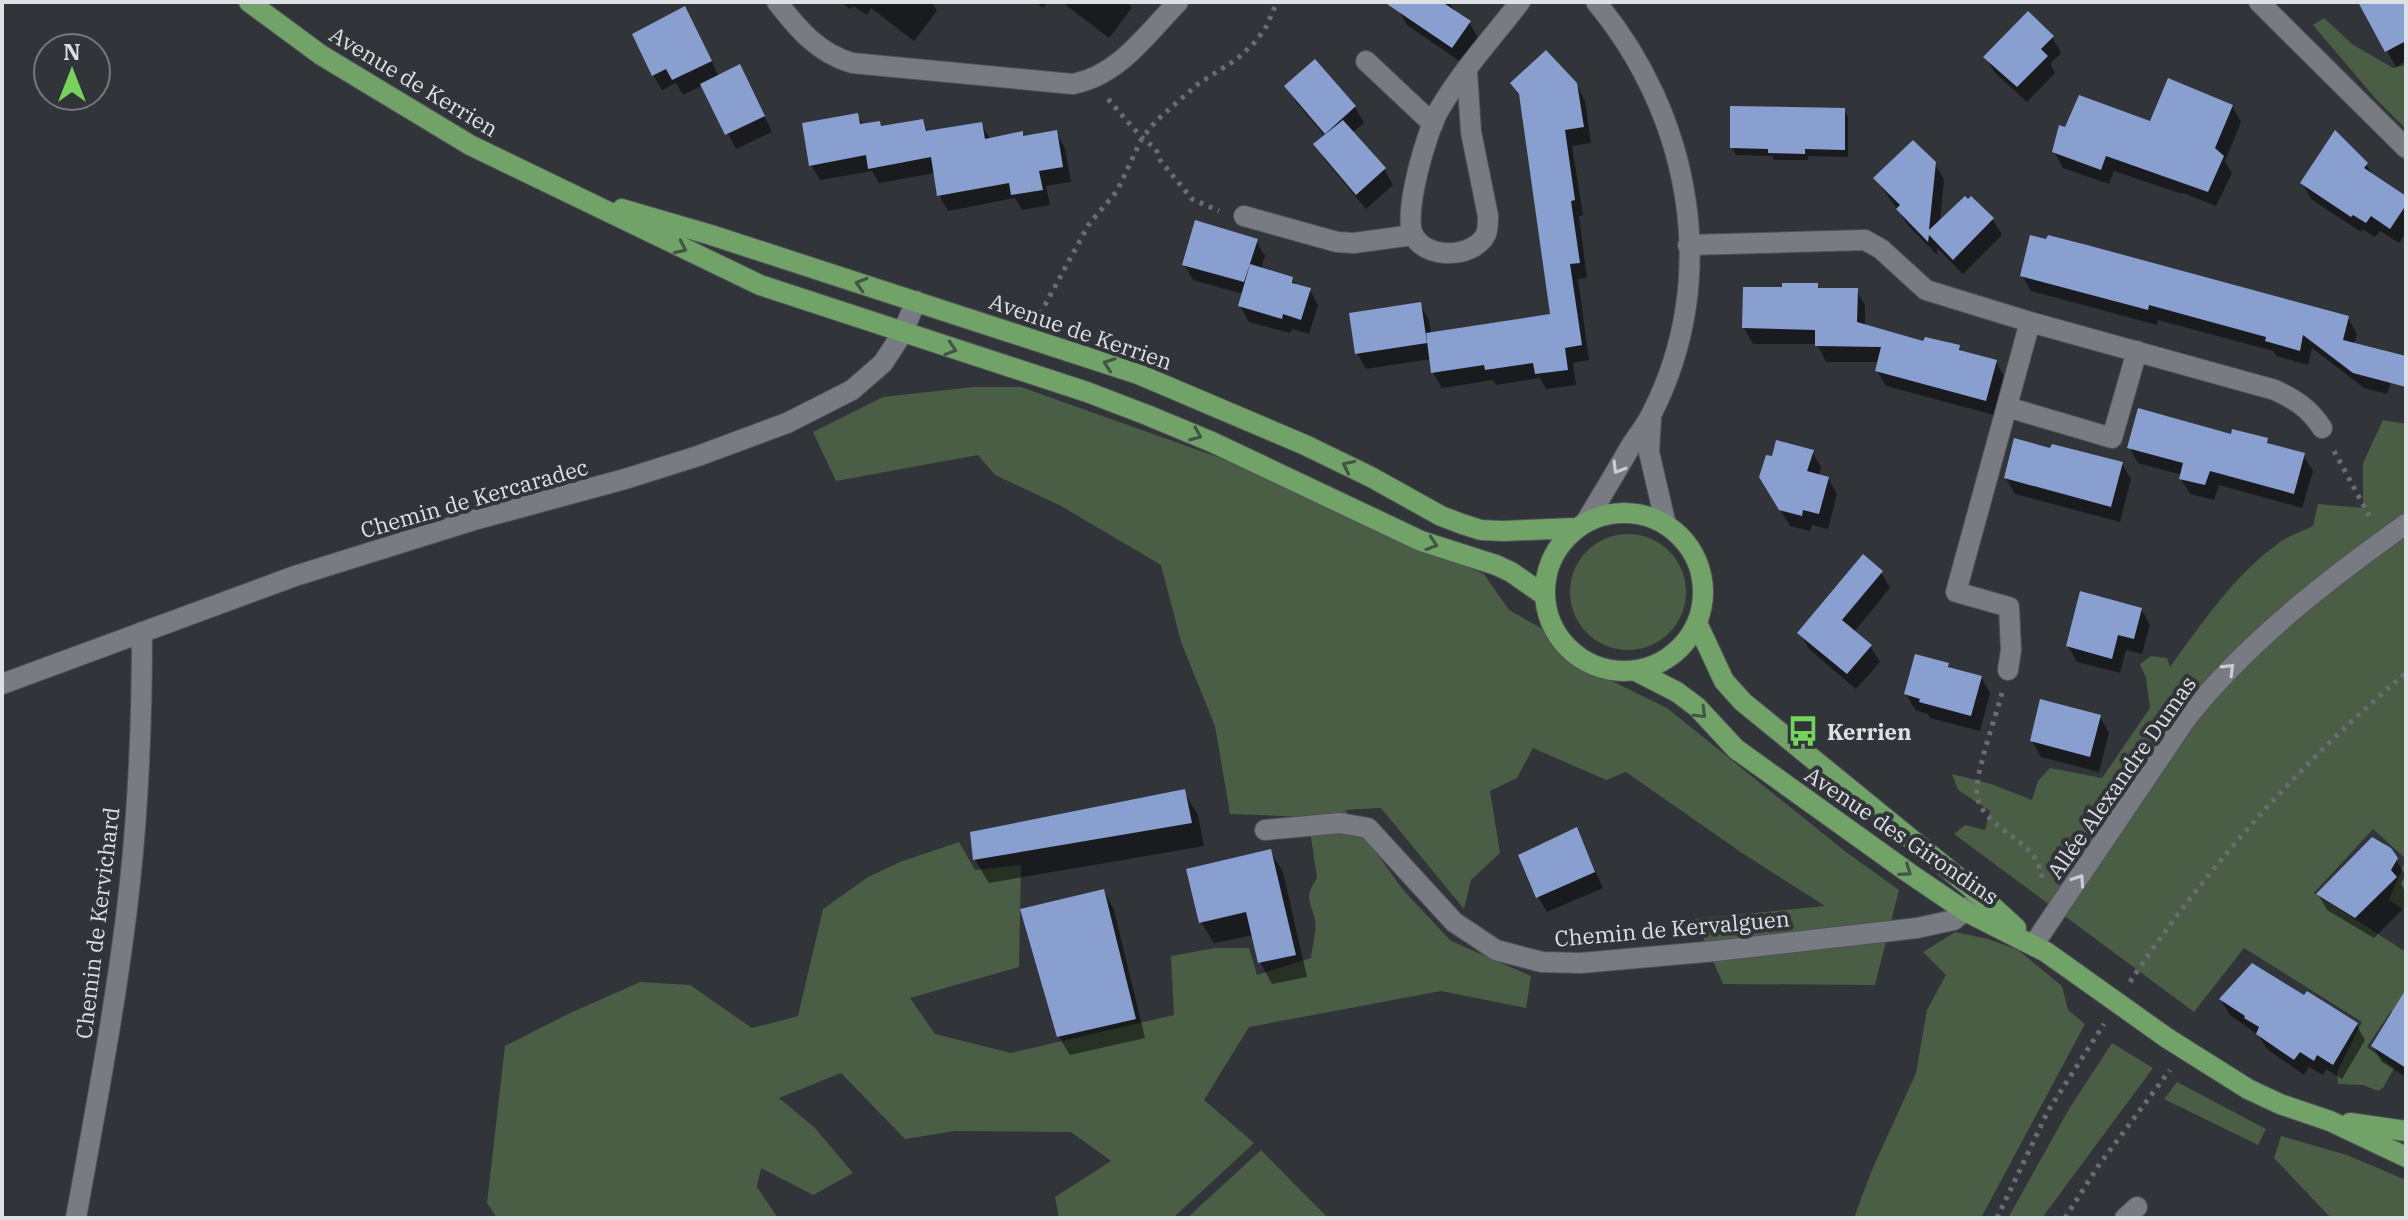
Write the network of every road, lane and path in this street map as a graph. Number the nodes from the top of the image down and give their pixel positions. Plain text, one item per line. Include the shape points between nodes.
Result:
1 (249, 2) edge
2 (777, 2) edge
3 (1178, 2) edge
4 (1277, 2) edge
5 (1520, 2) edge
6 (1596, 2) edge
7 (2259, 2) edge
8 (1366, 61) dead end
9 (1467, 71) junction
10 (1092, 80) junction
11 (1433, 124) junction
12 (1142, 138) junction
13 (2406, 148) edge
14 (560, 191) junction
15 (1244, 216) joint
16 (1413, 235) junction
17 (1688, 245) junction
18 (916, 301) junction
19 (2030, 322) junction
20 (902, 334) junction
21 (1028, 337) junction
22 (2137, 351) junction
23 (2007, 407) junction
24 (1652, 414) junction
25 (2322, 428) joint
26 (2406, 524) edge
27 (1666, 525) junction
28 (1580, 526) junction
29 (2382, 541) junction
30 (1544, 595) junction
31 (1697, 623) junction
32 (142, 632) junction
33 (2008, 670) joint
34 (1636, 671) junction
35 (2406, 673) edge
36 (2, 684) edge
37 (1265, 830) dead end
38 (1981, 896) junction
39 (1965, 911) junction
40 (2050, 923) junction
41 (2040, 948) junction
42 (2124, 992) dead end
43 (2107, 1019) dead end
44 (2185, 1050) junction
45 (2330, 1121) junction
46 (2406, 1131) edge
47 (2406, 1157) edge
48 (76, 1218) edge
49 (1997, 1218) edge
50 (2065, 1218) edge

1 - 14 main road, Avenue de Kerrien via 385,94
2 - 10 street via 815,44 852,63 1043,83
3 - 10 street via 1126,57
4 - 12 path via 1254,43 1198,84
5 - 9 street
6 - 17 street via 1643,68 1665,116 1679,164
7 - 13 street
8 - 11 street
9 - 11 street
9 - 16 street via 1471,132 1488,216 1486,234 1469,249 1440,253
10 - 12 path
11 - 16 street via 1411,202
12 - 15 path via 1192,199
12 - 21 path via 1117,191 1089,224
18 -> 14 main road, Avenue de Kerrien
14 -> 20 main road, Avenue de Kerrien via 760,285
15 - 16 street via 1337,242
17 - 19 street via 1865,240 1926,290
17 - 24 street via 1681,328
18 - 20 street, Chemin de Kercaradec
18 - 21 main road, Avenue de Kerrien
19 - 22 street
19 - 23 street
20 -> 30 main road, Avenue de Kerrien via 1147,415 1421,541 1496,565
20 - 32 street, Chemin de Kercaradec via 883,363 852,390 749,438 295,576
28 -> 21 main road, Avenue de Kerrien via 1503,531 1462,524 1217,407
22 - 23 street via 2112,438
22 - 25 street via 2275,390 2296,400
23 - 33 street via 1956,592 2009,607
24 - 27 street via 1649,452
24 -> 28 street
25 - 29 path
26 - 29 street, Allée Alexandre Dumas
27 - 28 main road via 1625,513
27 - 31 main road via 1683,539 1702,579
28 - 30 main road via 1557,548
40 -> 29 street, Allée Alexandre Dumas via 2213,685 2253,645
30 - 34 main road via 1549,621 1563,644 1584,662 1609,671
31 - 34 main road via 1673,655
31 - 38 main road, Avenue des Girondins via 1724,681 1743,702
32 - 36 street, Chemin de Kercaradec
32 - 48 street, Chemin de Kervichard via 130,882
33 - 40 path via 1978,781 1978,800 2036,859
34 -> 39 main road, Avenue des Girondins via 1677,692 1736,749
35 - 42 path via 2286,788 2223,858
37 - 39 street, Chemin de Kervalguen via 1340,823 1368,828 1454,922 1496,950 1542,962 1581,963 1917,928 1943,924
38 - 39 street, Chemin de Kervalguen
38 - 41 main road, Avenue des Girondins
39 - 41 main road, Avenue des Girondins
40 - 41 street, Allée Alexandre Dumas
41 - 44 main road, Avenue des Girondins, bridge
43 - 49 path via 2048,1111
44 - 45 main road, Avenue des Girondins via 2259,1094
44 - 50 path
45 - 46 main road, Avenue des Girondins
45 - 47 main road, Avenue des Girondins

